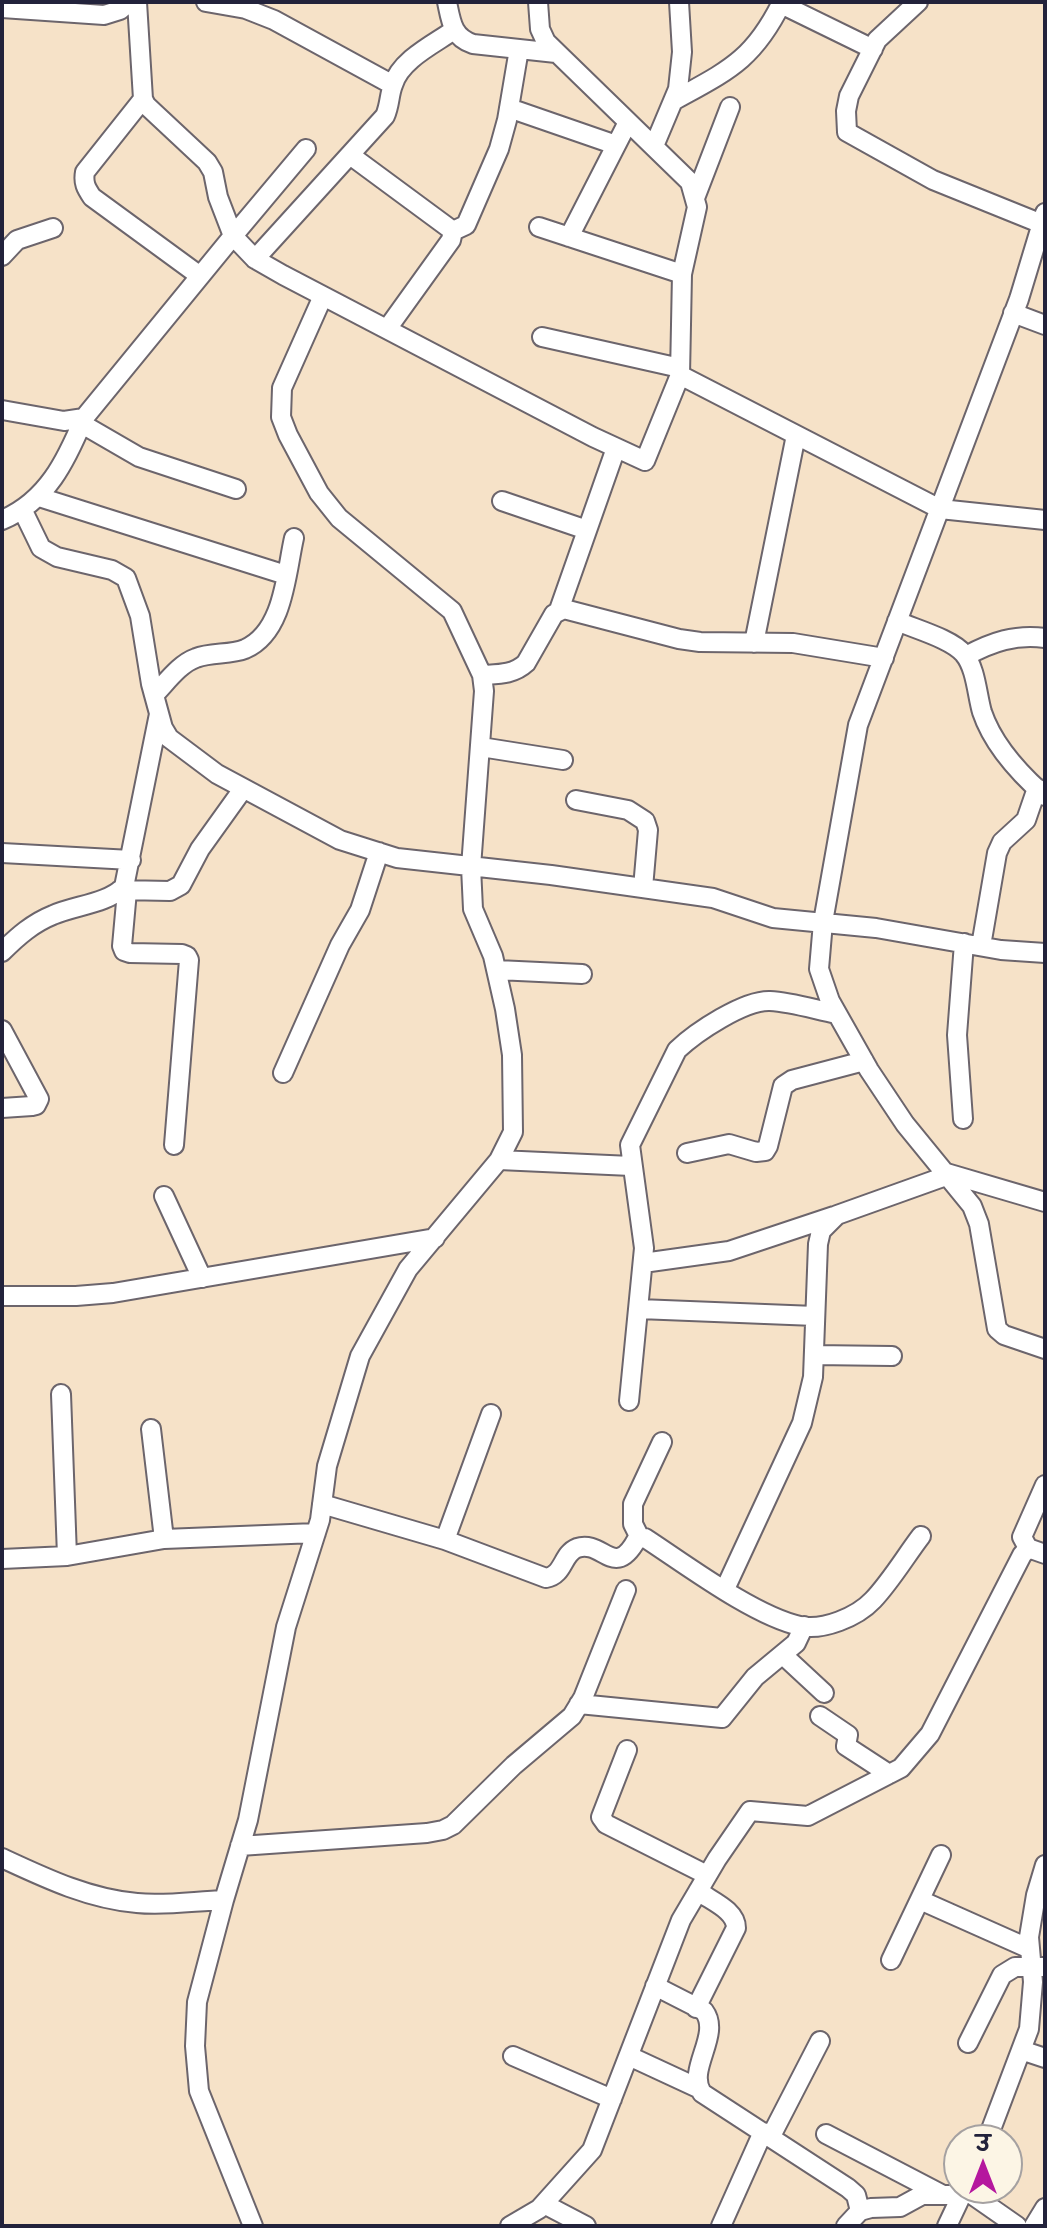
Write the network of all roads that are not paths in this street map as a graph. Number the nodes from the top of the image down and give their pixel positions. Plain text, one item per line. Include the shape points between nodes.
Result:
1 (129, 2) edge
2 (137, 2) edge
3 (206, 2) edge
4 (447, 2) edge
5 (538, 2) edge
6 (679, 2) edge
7 (918, 2) edge
8 (782, 3) edge
9 (62, 7) edge
10 (2, 8) edge
11 (454, 30) junction
12 (519, 49) junction
13 (873, 49) junction
14 (556, 53) junction
15 (393, 85) junction
16 (143, 99) junction
17 (673, 101) junction
18 (730, 107) dead end
19 (509, 108) junction
20 (628, 122) junction
21 (616, 145) junction
22 (654, 146) junction
23 (306, 149) dead end
24 (350, 155) junction
25 (695, 198) junction
26 (1043, 218) edge
27 (539, 227) dead end
28 (53, 228) dead end
29 (453, 231) junction
30 (233, 236) junction
31 (569, 237) junction
32 (2, 256) edge
33 (255, 259) junction
34 (682, 274) junction
35 (200, 276) junction
36 (323, 296) junction
37 (1013, 313) junction
38 (1045, 325) edge
39 (387, 329) junction
40 (542, 337) dead end
41 (680, 371) junction
42 (2, 410) edge
43 (83, 421) junction
44 (796, 435) junction
45 (616, 448) junction
46 (236, 489) dead end
47 (39, 497) junction
48 (502, 501) dead end
49 (940, 509) junction
50 (23, 511) junction
51 (2, 520) edge
52 (1045, 520) edge
53 (587, 530) junction
54 (294, 538) dead end
55 (286, 575) junction
56 (559, 610) junction
57 (897, 621) junction
58 (1045, 638) edge
59 (754, 643) junction
60 (966, 656) junction
61 (884, 658) junction
62 (482, 675) junction
63 (154, 695) junction
64 (159, 714) junction
65 (481, 747) junction
66 (563, 760) dead end
67 (243, 789) junction
68 (1041, 792) edge
69 (576, 800) dead end
70 (379, 852) junction
71 (2, 853) edge
72 (131, 860) junction
73 (471, 867) junction
74 (643, 888) junction
75 (124, 890) junction
76 (823, 922) junction
77 (972, 945) junction
78 (2, 952) edge
79 (1045, 953) edge
80 (497, 970) junction
81 (582, 974) dead end
82 (837, 1014) junction
83 (2, 1030) edge
84 (864, 1061) junction
85 (283, 1073) dead end
86 (2, 1108) edge
87 (963, 1119) dead end
88 (174, 1145) dead end
89 (687, 1153) dead end
90 (499, 1160) junction
91 (631, 1166) junction
92 (945, 1174) junction
93 (164, 1196) dead end
94 (1045, 1202) edge
95 (837, 1215) junction
96 (435, 1238) junction
97 (643, 1263) junction
98 (202, 1278) junction
99 (2, 1296) edge
100 (639, 1309) junction
101 (815, 1316) junction
102 (1045, 1349) edge
103 (814, 1355) junction
104 (892, 1356) dead end
105 (61, 1394) dead end
106 (629, 1401) dead end
107 (491, 1414) dead end
108 (151, 1429) dead end
109 (662, 1442) dead end
110 (1045, 1485) edge
111 (322, 1504) junction
112 (316, 1533) junction
113 (921, 1536) dead end
114 (640, 1538) junction
115 (164, 1539) junction
116 (445, 1540) junction
117 (1036, 1551) edge
118 (67, 1556) junction
119 (2, 1559) edge
120 (725, 1589) junction
121 (626, 1590) dead end
122 (804, 1626) junction
123 (783, 1655) junction
124 (824, 1693) dead end
125 (579, 1704) junction
126 (820, 1716) dead end
127 (627, 1750) dead end
128 (889, 1774) junction
129 (240, 1846) junction
130 (941, 1855) dead end
131 (2, 1858) edge
132 (1045, 1865) edge
133 (702, 1883) junction
134 (224, 1900) junction
135 (920, 1900) junction
136 (891, 1960) dead end
137 (1035, 1961) edge
138 (655, 1986) junction
139 (696, 2008) junction
140 (820, 2041) dead end
141 (968, 2043) dead end
142 (1021, 2050) junction
143 (513, 2056) dead end
144 (629, 2056) junction
145 (1045, 2058) edge
146 (698, 2088) junction
147 (612, 2099) junction
148 (993, 2124) edge
149 (767, 2134) junction
150 (826, 2134) dead end
151 (943, 2185) edge
152 (943, 2193) edge
153 (544, 2204) junction
154 (954, 2204) edge
155 (979, 2204) edge
156 (1045, 2208) edge
157 (860, 2211) junction
158 (253, 2226) edge
159 (510, 2226) edge
160 (586, 2226) edge
161 (721, 2226) edge
162 (846, 2226) edge
163 (947, 2226) edge
164 (1017, 2226) edge
165 (1034, 2226) edge

1 - 9 street via 104,15
2 - 16 street
3 - 15 street via 274,20
4 - 11 street
5 - 14 street via 540,29
6 - 17 street via 682,52
7 - 13 street
8 - 13 street
8 - 17 street via 744,59
9 - 10 street
11 - 12 street via 473,44
11 - 15 street via 404,66
12 - 14 street
12 - 19 street
13 - 26 street via 849,96 847,132 933,180
14 - 20 street
15 - 24 street via 385,116
16 - 30 street via 207,162
16 - 35 street via 83,181 92,197
17 - 22 street
18 - 25 street
19 - 21 street
19 - 29 street via 482,192 466,225
20 - 21 street
20 - 22 street
21 - 31 street
22 - 25 street via 690,182
23 - 30 street
24 - 29 street
24 - 33 street
25 - 34 street
26 - 37 street
27 - 31 street
28 - 32 street via 17,240
29 - 39 street
30 - 33 street
30 - 35 street
31 - 34 street
33 - 36 street
34 - 41 street
35 - 43 street
36 - 39 street
36 - 62 street via 282,388 281,417 288,435 339,518 452,611
37 - 38 street
37 - 49 street
39 - 45 street
40 - 41 street
41 - 44 street
41 - 45 street via 645,461
42 - 43 street
43 - 46 street via 139,457
43 - 47 street via 59,472
44 - 49 street
44 - 59 street
45 - 53 street
47 - 50 street
47 - 55 street
48 - 53 street
49 - 52 street
49 - 57 street
50 - 51 street
50 - 63 street via 41,548 126,578 140,616
53 - 56 street
54 - 55 street
55 - 63 street via 272,623 259,639 245,648 196,658
56 - 59 street via 679,639
56 - 62 street via 521,668
57 - 60 street
57 - 61 street
58 - 60 street via 1006,639
59 - 61 street via 807,645
60 - 68 street via 983,716 1007,755
61 - 76 street via 858,725
62 - 65 street
63 - 64 street
64 - 67 street via 169,738
64 - 72 street
65 - 66 street
65 - 73 street
67 - 70 street via 340,840
67 - 75 street via 181,885 170,891
68 - 77 street via 1026,820 997,853
69 - 74 street via 628,810 645,821
70 - 73 street
70 - 85 street via 360,910
71 - 72 street
72 - 75 street
73 - 74 street
73 - 80 street via 473,909
74 - 76 street via 713,898 773,918
75 - 78 street via 54,914
75 - 88 street via 124,951 182,954 189,960
76 - 77 street
76 - 82 street via 819,969
77 - 79 street
77 - 87 street via 957,1035
80 - 81 street
80 - 90 street via 514,1090 513,1132
82 - 84 street
82 - 91 street via 755,1003 686,1041 630,1145
83 - 86 street via 39,1099 32,1106
84 - 89 street via 783,1086 765,1151 729,1144
84 - 92 street
90 - 91 street
90 - 96 street
91 - 97 street
92 - 94 street
92 - 95 street
92 - 102 street via 972,1206 979,1224 997,1329
93 - 98 street
95 - 97 street via 729,1251
95 - 101 street via 821,1231 818,1244
96 - 98 street
96 - 111 street via 408,1269 360,1356 331,1451
97 - 100 street
98 - 99 street via 76,1296
100 - 101 street
100 - 106 street
101 - 103 street
103 - 104 street
103 - 120 street via 802,1423
105 - 118 street
107 - 116 street
108 - 115 street
109 - 114 street via 633,1504 633,1524
110 - 117 street via 1022,1537
111 - 112 street
111 - 116 street
112 - 115 street
112 - 129 street via 286,1627
113 - 122 street via 872,1601 841,1620
114 - 116 street via 629,1554 618,1558 576,1549 559,1572 546,1578
114 - 120 street
115 - 118 street
117 - 128 street via 930,1734 901,1768
118 - 119 street
120 - 122 street
121 - 125 street
122 - 123 street
123 - 124 street
123 - 125 street via 718,1719
125 - 129 street via 560,1729 443,1830
126 - 128 street via 848,1735 846,1746
127 - 133 street via 601,1817
128 - 133 street via 808,1816 750,1811
129 - 134 street
130 - 135 street
131 - 134 street via 101,1897 138,1903
132 - 137 street via 1029,1937
133 - 138 street
133 - 139 street via 732,1915 736,1928
134 - 158 street via 197,2002 199,2091
135 - 136 street
135 - 137 street
137 - 141 street via 1002,1975
137 - 142 street via 1029,2029
138 - 139 street
138 - 144 street
139 - 146 street via 709,2021
140 - 149 street
142 - 145 street
142 - 148 street
143 - 147 street
144 - 146 street
144 - 147 street
146 - 149 street
147 - 153 street via 592,2150
149 - 157 street via 848,2188
149 - 161 street
150 - 151 street
152 - 157 street via 922,2195 900,2207
153 - 159 street
153 - 160 street
154 - 163 street
155 - 164 street
156 - 165 street
157 - 162 street

